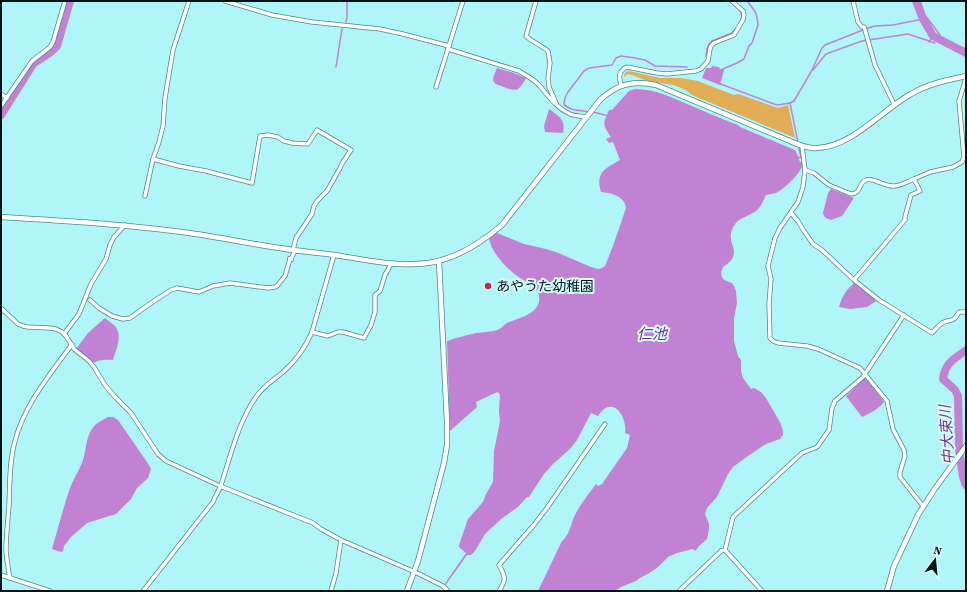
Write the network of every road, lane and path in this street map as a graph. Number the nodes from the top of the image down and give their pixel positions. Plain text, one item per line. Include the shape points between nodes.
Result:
1 (65, 1) edge
2 (189, 1) edge
3 (224, 1) edge
4 (463, 1) edge
5 (536, 1) edge
6 (732, 1) edge
7 (853, 1) edge
8 (448, 48) junction
9 (966, 77) edge
10 (621, 86) junction
11 (436, 87) dead end
12 (1, 94) edge
13 (7, 98) junction
14 (894, 104) junction
15 (1, 106) edge
16 (557, 106) junction
17 (587, 116) junction
18 (800, 145) junction
19 (153, 159) junction
20 (805, 170) junction
21 (914, 178) junction
22 (145, 196) dead end
23 (791, 213) junction
24 (1, 217) edge
25 (125, 225) junction
26 (293, 250) junction
27 (334, 255) junction
28 (440, 261) junction
29 (391, 264) junction
30 (854, 280) junction
31 (90, 300) dead end
32 (1, 308) edge
33 (966, 312) edge
34 (904, 316) junction
35 (312, 332) junction
36 (64, 334) junction
37 (72, 344) junction
38 (865, 373) junction
39 (605, 424) dead end
40 (966, 446) edge
41 (220, 486) junction
42 (923, 506) junction
43 (341, 540) junction
44 (725, 550) junction
45 (415, 572) junction
46 (1, 575) edge
47 (10, 578) junction
48 (50, 591) edge
49 (143, 591) edge
50 (331, 591) edge
51 (407, 591) edge
52 (448, 591) edge
53 (499, 591) edge
54 (679, 591) edge
55 (762, 591) edge
56 (887, 591) edge

1 - 13 street via 50,47 32,61
2 - 19 street via 173,50 163,126
3 - 8 street via 272,15 380,29
4 - 8 street
5 - 16 street via 526,36 548,51 549,87
6 - 10 street via 743,11 743,20 734,35 711,46 708,61 701,69 657,74 627,67 620,74
7 - 14 street via 858,22 865,29 875,65
8 - 11 street
8 - 16 street via 520,72 537,83
9 - 14 street via 926,86
9 - 21 street via 959,101 964,157 962,162
10 - 17 street via 607,93
10 - 18 street via 639,82 656,85
12 - 13 street
13 - 15 street
14 - 18 street via 856,134 834,145 811,148
16 - 17 street via 570,114
17 - 28 street via 502,225 484,240
18 - 20 street
19 - 22 street
19 - 26 street via 252,183 260,136 278,136 284,141 308,144 317,130 351,150 327,191 314,206 312,214 296,238
20 - 21 street via 814,173 829,185 852,194 858,192 865,180 894,186
20 - 23 street via 800,197
21 - 30 street via 920,191 911,195 905,220
23 - 30 street via 813,244
23 - 38 street via 775,238 768,266 771,280 770,338 778,343 818,349 860,368
24 - 25 street
25 - 26 street
25 - 36 street via 114,237 79,314
26 - 27 street
26 - 31 street via 285,276 275,287 230,283 213,286 200,292 177,288 130,318 123,319 112,316
27 - 29 street
27 - 35 street
28 - 29 street via 408,265
28 - 45 street via 447,445
29 - 35 street via 380,291 375,294 375,312 364,338 343,332 328,336
30 - 34 street
32 - 36 street via 18,324 56,329
33 - 34 street via 959,312 953,321 941,324 932,333
34 - 38 street
35 - 41 street via 299,356 253,401
36 - 37 street
37 - 41 street via 131,413 158,454 177,467
37 - 47 street via 31,404 15,440 10,468 7,536
38 - 42 street via 887,401 893,429 904,450 900,477
38 - 44 street via 835,401 829,430 817,447 802,453 733,517
39 - 53 street via 547,508 499,565 505,579
40 - 42 street
41 - 43 street via 313,523
41 - 49 street via 213,502
42 - 56 street via 897,559
43 - 45 street
43 - 50 street
44 - 54 street
44 - 55 street
45 - 51 street
45 - 52 street
46 - 47 street
47 - 48 street

